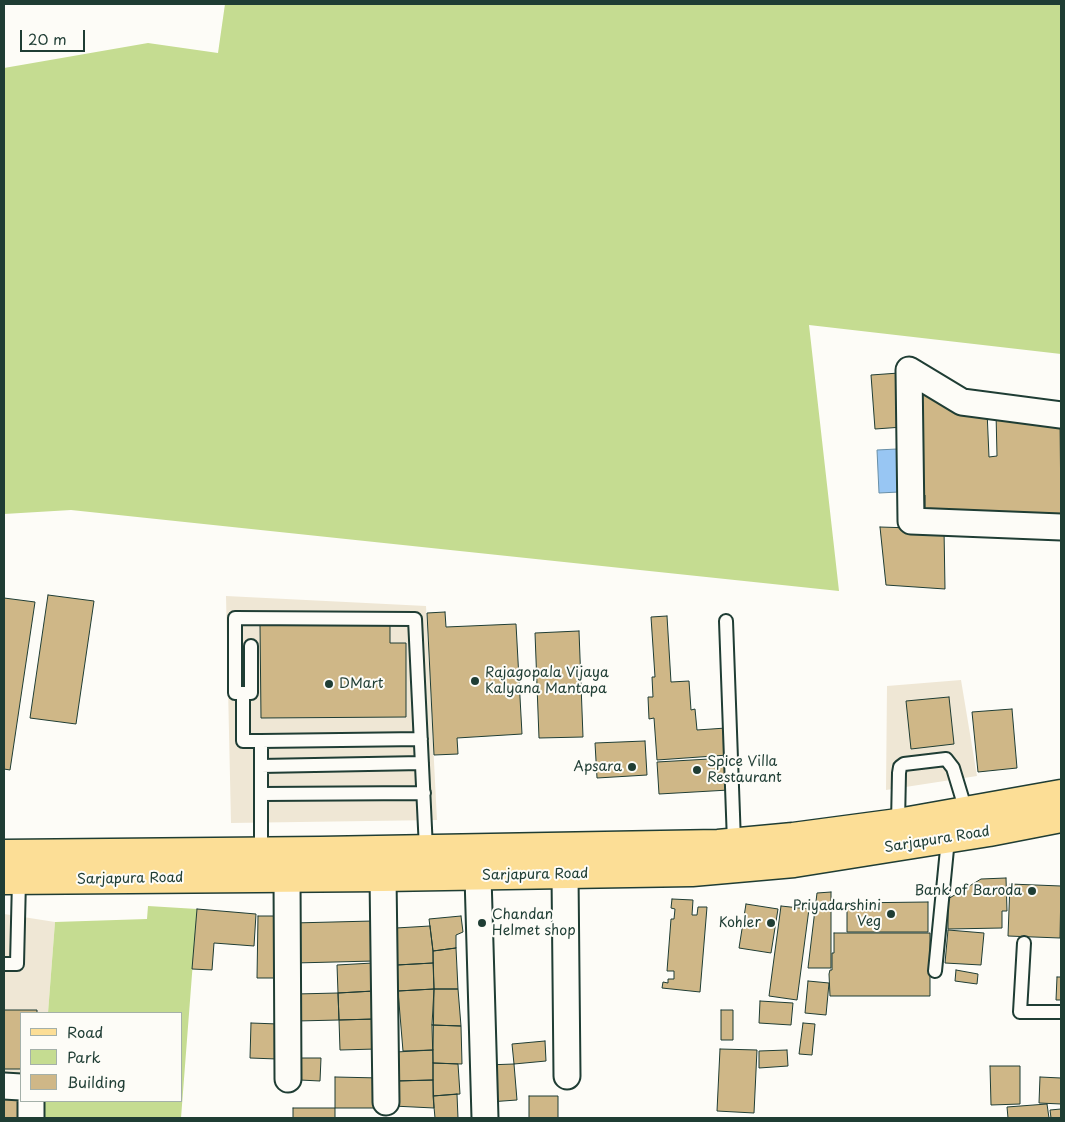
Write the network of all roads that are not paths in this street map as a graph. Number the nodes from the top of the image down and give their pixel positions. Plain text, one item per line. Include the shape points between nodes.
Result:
1 (1061, 415) edge
2 (1061, 527) edge
3 (726, 620) dead end
4 (251, 646) dead end
5 (243, 692) junction
6 (421, 739) junction
7 (261, 741) junction
8 (422, 763) junction
9 (261, 766) junction
10 (424, 793) junction
11 (261, 794) junction
12 (1061, 794) edge
13 (1061, 818) edge
14 (898, 823) junction
15 (962, 828) junction
16 (734, 842) junction
17 (426, 849) junction
18 (793, 850) junction
19 (261, 851) junction
20 (4, 854) edge
21 (320, 864) junction
22 (565, 874) junction
23 (478, 876) junction
24 (287, 877) junction
25 (383, 877) junction
26 (11, 880) edge
27 (1024, 942) dead end
28 (4, 964) edge
29 (935, 971) dead end
30 (1061, 1012) edge
31 (567, 1076) dead end
32 (288, 1079) dead end
33 (4, 1086) edge
34 (20, 1087) edge
35 (32, 1102) edge
36 (386, 1102) dead end
37 (31, 1118) edge
38 (485, 1118) edge

1 - 2 street via 962,402 909,370 911,521
3 - 16 lane
4 - 5 lane via 251,693
5 - 6 lane via 235,693 235,618 415,619
5 - 7 lane via 243,741
6 - 7 lane
6 - 8 lane
7 - 9 lane
8 - 9 lane
8 - 10 lane
9 - 11 lane
10 - 11 lane
10 - 17 lane
11 - 19 lane
12 - 15 main road, Sarjapura Road
13 - 15 main road, Sarjapura Road
14 - 15 main road, Sarjapura Road
14 - 15 lane via 900,767 946,759 953,768
14 - 18 main road, Sarjapura Road
15 - 18 main road, Sarjapura Road
15 - 29 lane
16 - 17 main road, Sarjapura Road
16 - 18 main road, Sarjapura Road
17 - 21 main road, Sarjapura Road
18 - 22 main road, Sarjapura Road via 692,872
19 - 20 main road, Sarjapura Road
19 - 21 main road, Sarjapura Road
21 - 24 main road, Sarjapura Road
21 - 25 main road, Sarjapura Road
22 - 23 main road, Sarjapura Road
22 - 31 street
23 - 25 main road, Sarjapura Road
23 - 38 street
24 - 26 main road, Sarjapura Road
24 - 32 street
25 - 36 street
26 - 28 lane via 17,964
27 - 30 lane via 1020,1012
33 - 34 street
35 - 37 street

